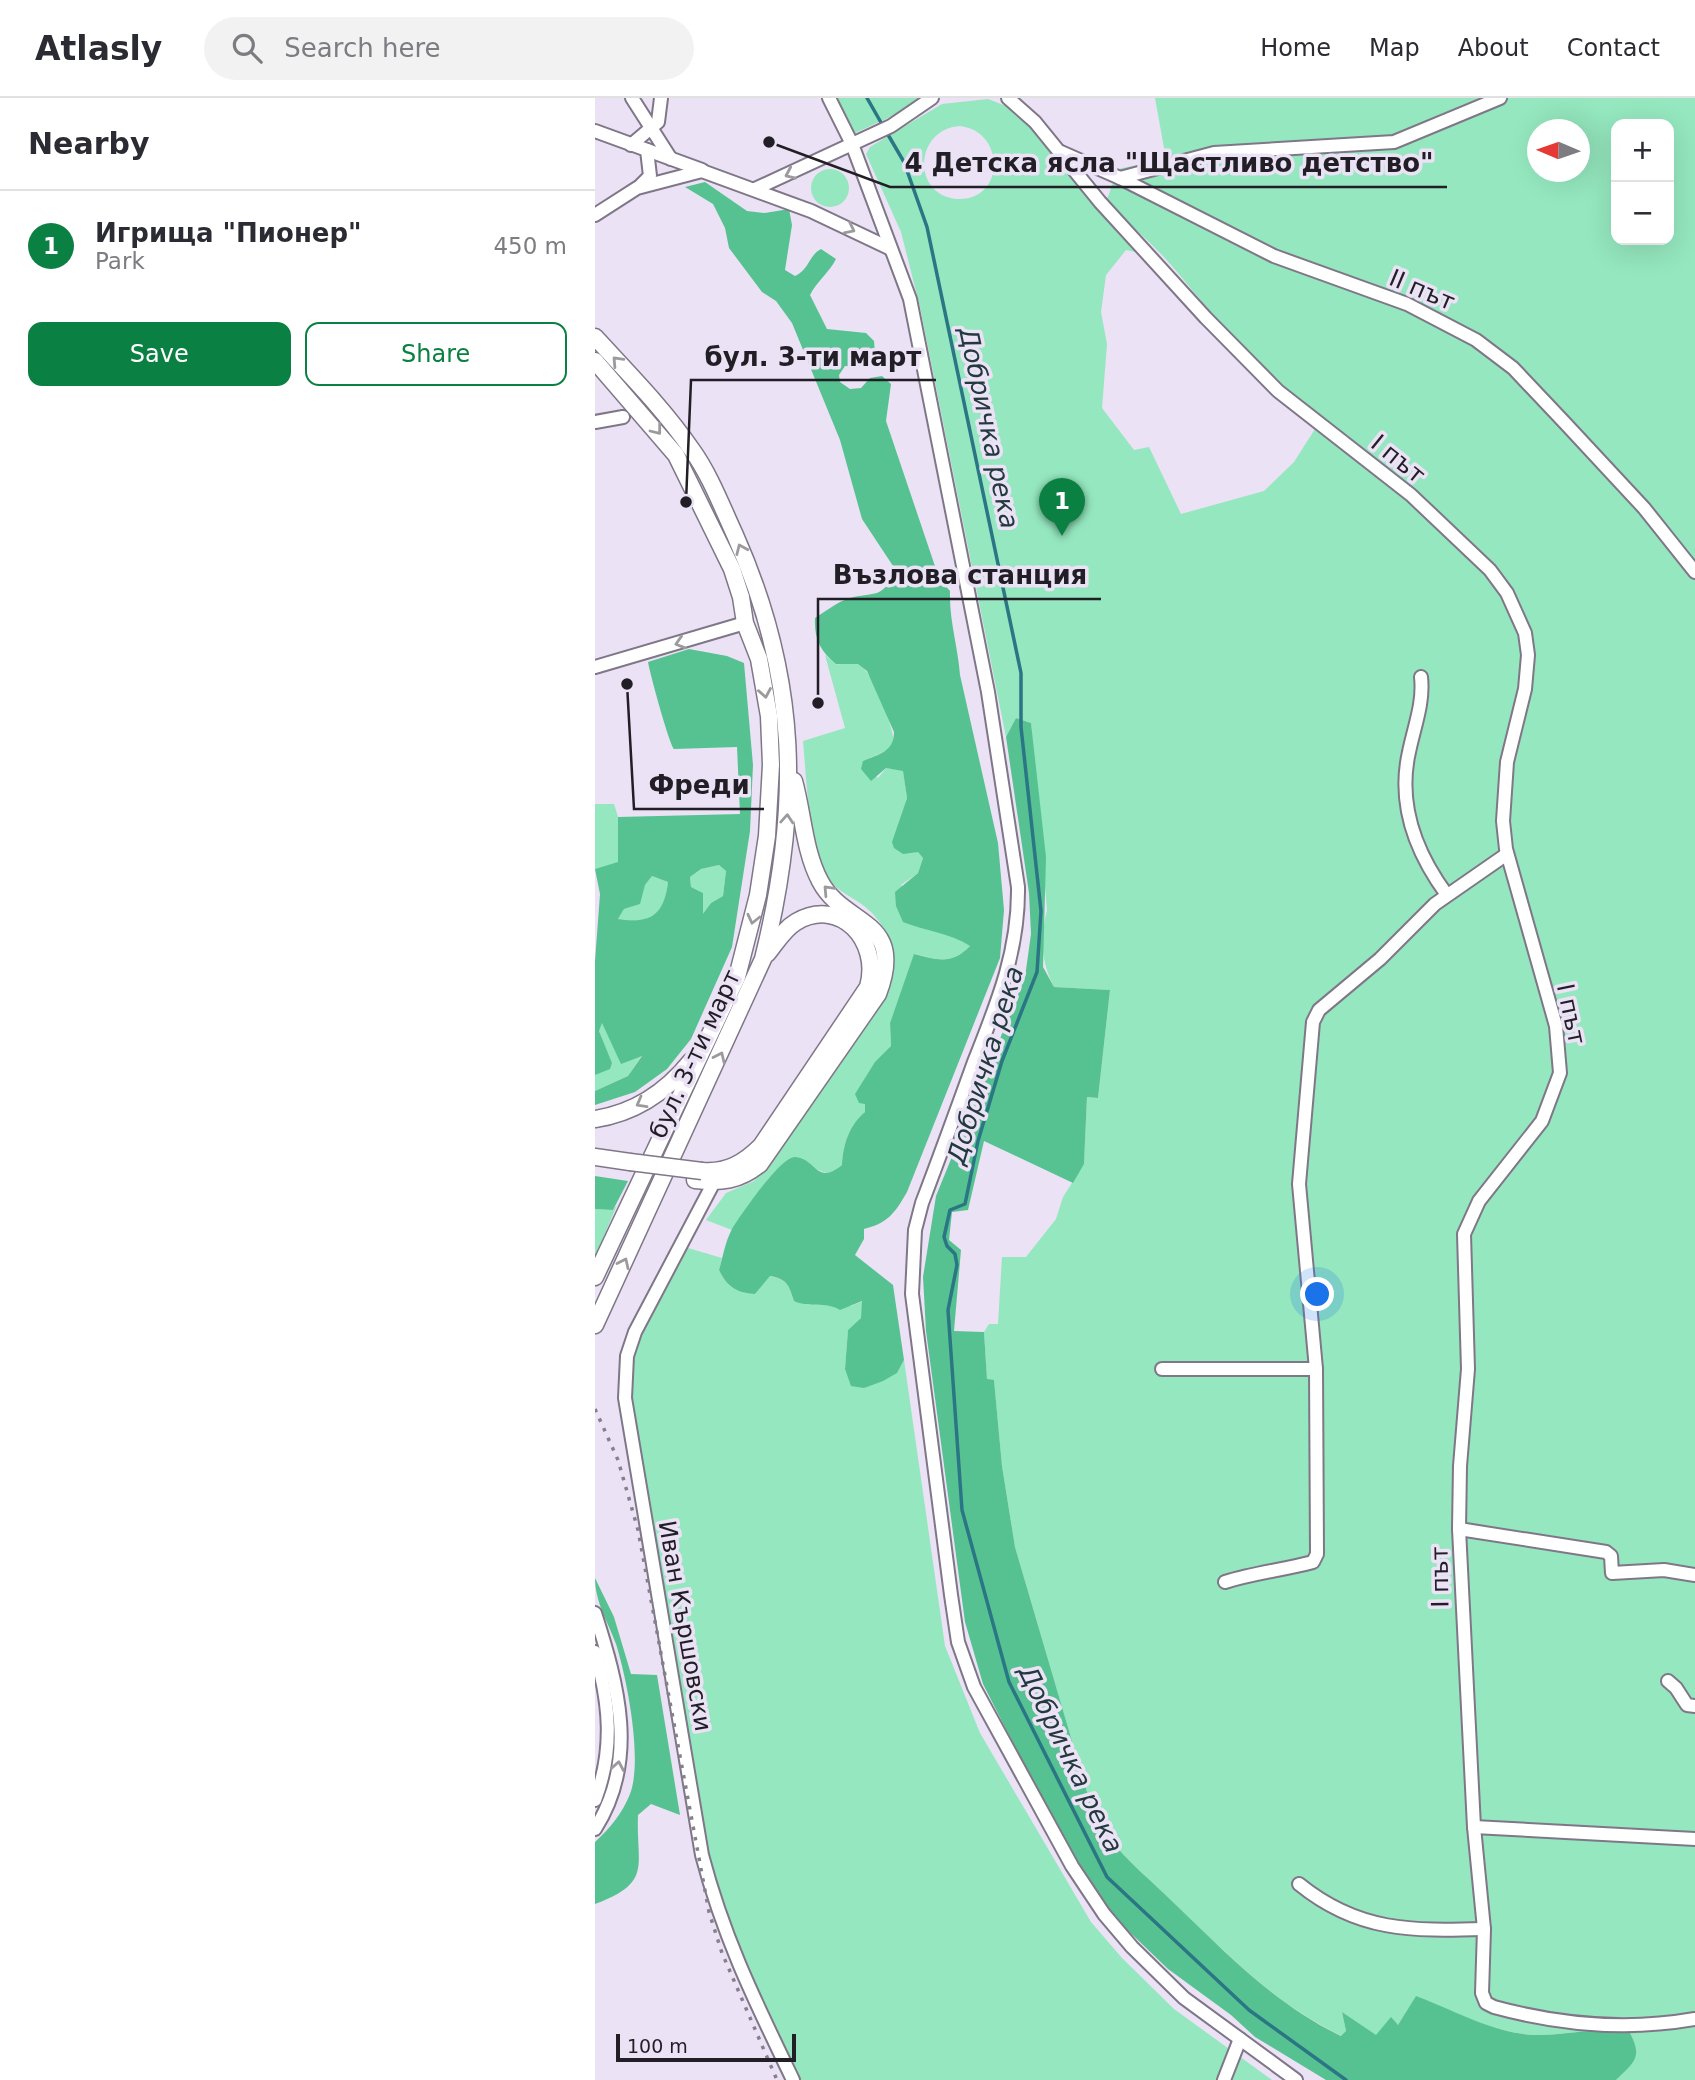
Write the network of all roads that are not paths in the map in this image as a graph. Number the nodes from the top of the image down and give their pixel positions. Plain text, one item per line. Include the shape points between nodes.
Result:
1 (632, 98) edge
2 (661, 98) edge
3 (829, 98) edge
4 (932, 98) edge
5 (944, 98) edge
6 (1007, 98) edge
7 (1500, 98) edge
8 (917, 110) junction
9 (652, 130) junction
10 (595, 131) edge
11 (857, 142) junction
12 (631, 145) junction
13 (647, 150) junction
14 (1059, 151) junction
15 (671, 159) junction
16 (702, 171) junction
17 (1120, 178) junction
18 (637, 188) junction
19 (755, 189) junction
20 (595, 215) edge
21 (889, 248) junction
22 (595, 337) edge
23 (595, 361) edge
24 (623, 417) dead end
25 (595, 422) edge
26 (1695, 572) edge
27 (765, 618) junction
28 (746, 623) junction
29 (595, 667) edge
30 (1421, 677) dead end
31 (790, 768) junction
32 (1507, 854) junction
33 (1447, 895) junction
34 (763, 959) junction
35 (708, 1040) junction
36 (595, 1119) edge
37 (595, 1157) edge
38 (595, 1166) edge
39 (628, 1166) junction
40 (707, 1176) junction
41 (595, 1277) edge
42 (595, 1325) edge
43 (1163, 1369) dead end
44 (1316, 1369) junction
45 (1459, 1530) junction
46 (1695, 1575) edge
47 (1225, 1582) dead end
48 (595, 1613) edge
49 (595, 1653) edge
50 (1668, 1681) dead end
51 (1695, 1706) edge
52 (595, 1800) edge
53 (1474, 1827) junction
54 (595, 1829) edge
55 (1695, 1839) edge
56 (1299, 1884) dead end
57 (1485, 1929) junction
58 (1695, 2019) edge
59 (1240, 2039) junction
60 (793, 2080) edge
61 (1224, 2080) edge
62 (1296, 2080) edge

1 - 9 street
2 - 9 street via 658,122
3 - 11 street
4 - 8 street
5 - 8 street
6 - 14 street, І път
7 - 17 street via 1394,142 1214,153
8 - 11 street
9 - 12 street
9 - 15 street
10 - 12 street
11 -> 19 street
11 - 21 street via 867,190
12 - 13 street
13 - 15 street
13 - 18 street via 650,176
14 - 17 street, ІІ път
14 - 32 street, І път via 1206,318 1278,391 1411,495 1490,570 1507,593 1528,655 1525,689 1507,762 1503,821
15 - 16 street
16 - 18 street
16 - 19 street
17 - 26 street, ІІ път via 1274,256 1407,304 1476,340 1513,368 1557,414 1644,508
18 - 20 street
19 -> 21 street
21 - 59 street via 903,274 931,399 988,692 1018,887 1010,964 922,1203 911,1263 958,1643 994,1727 1104,1914 1184,1998
27 -> 22 main road, бул. 3-ти март via 750,568 693,451
23 -> 28 main road, бул. 3-ти март via 676,454 732,569
24 - 25 street
27 - 28 main road via 761,629
27 - 31 main road, бул. 3-ти март via 787,713
28 -> 29 street
28 -> 35 main road, бул. 3-ти март via 759,659 769,716 767,836 745,951
30 - 33 street via 1419,712 1403,788 1405,806 1420,848
34 -> 31 main road, бул. 3-ти март via 778,896
40 -> 31 main road via 737,1179 771,1152 883,981 885,963 878,936 829,894 818,876
32 - 33 street
32 - 45 street, І път via 1556,1026 1560,1073 1542,1121 1479,1201 1464,1234 1468,1369
33 - 44 street via 1319,1010 1313,1022 1299,1184
34 - 40 main road via 797,921 832,917 863,938 872,974 868,987 761,1146 737,1165
42 -> 34 main road, бул. 3-ти март
35 -> 36 main road via 677,1079 658,1094 624,1112
35 - 41 main road, бул. 3-ти март
37 - 39 main road
38 - 39 main road
39 - 40 main road, bridge
40 - 60 street, Иван Кършовски via 702,1211 635,1332 627,1356 625,1398 702,1855 734,1959
43 - 44 street
44 - 47 street via 1316,1559
45 - 46 street via 1606,1552 1611,1556 1612,1573 1664,1570
45 - 53 street, І път
54 -> 48 street via 612,1793 622,1731 615,1678
49 - 52 street via 608,1705 609,1735
50 - 51 street via 1687,1705
53 - 55 street
53 - 57 street, І път
56 - 57 street via 1327,1906 1382,1925 1412,1931
57 - 58 street, І път via 1482,1993 1494,2007 1564,2023 1619,2026
59 - 61 street
59 - 62 street

